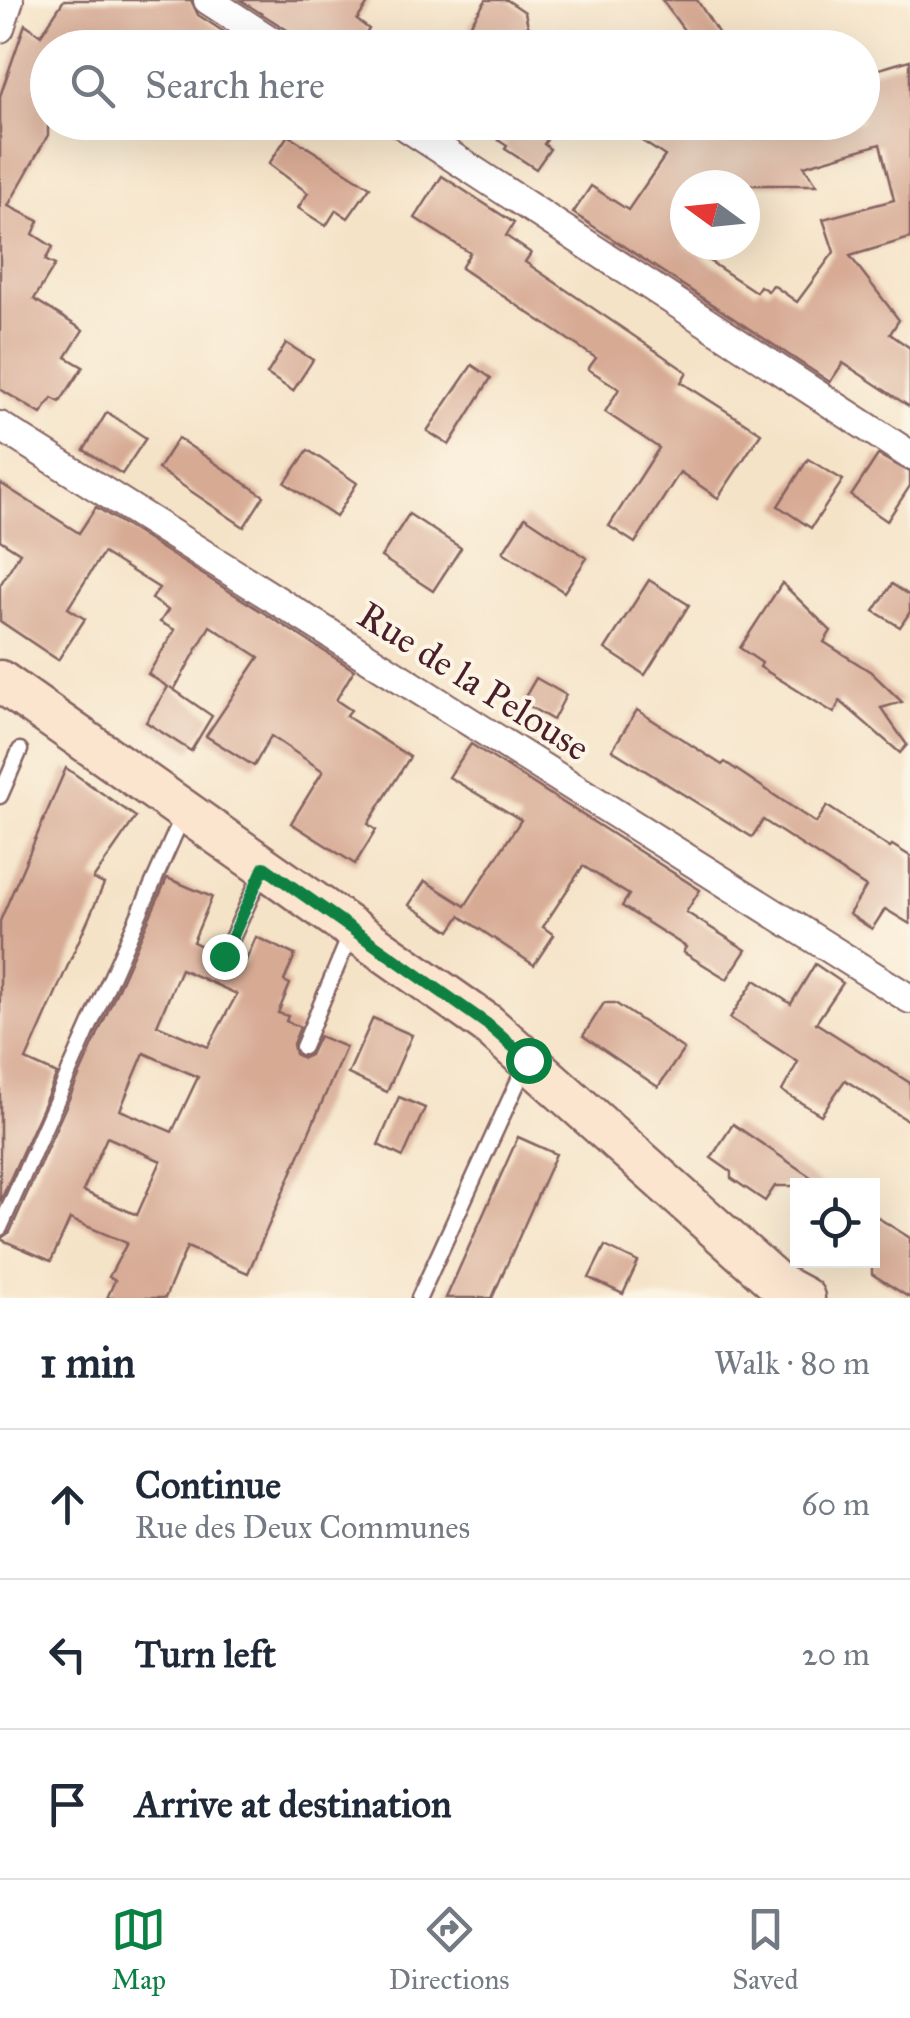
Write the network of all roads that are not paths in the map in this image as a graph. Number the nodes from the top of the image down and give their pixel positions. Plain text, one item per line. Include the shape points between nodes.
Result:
1 (9, 0) edge
2 (208, 0) edge
3 (0, 28) edge
4 (254, 30) edge
5 (427, 140) edge
6 (0, 426) edge
7 (910, 455) edge
8 (0, 681) edge
9 (20, 750) dead end
10 (0, 796) edge
11 (184, 811) junction
12 (264, 867) junction
13 (352, 930) junction
14 (224, 956) dead end
15 (910, 999) edge
16 (302, 1048) dead end
17 (528, 1060) junction
18 (0, 1228) edge
19 (419, 1298) edge
20 (804, 1298) edge

1 - 3 street
2 - 4 street
5 - 7 street
6 - 15 street, Rue de la Pelouse
8 - 11 street
9 - 10 lane
11 - 12 street
11 - 18 lane
12 - 13 street
12 - 14 lane
13 - 16 lane
13 - 17 street
17 - 19 lane
17 - 20 street via 778,1284

